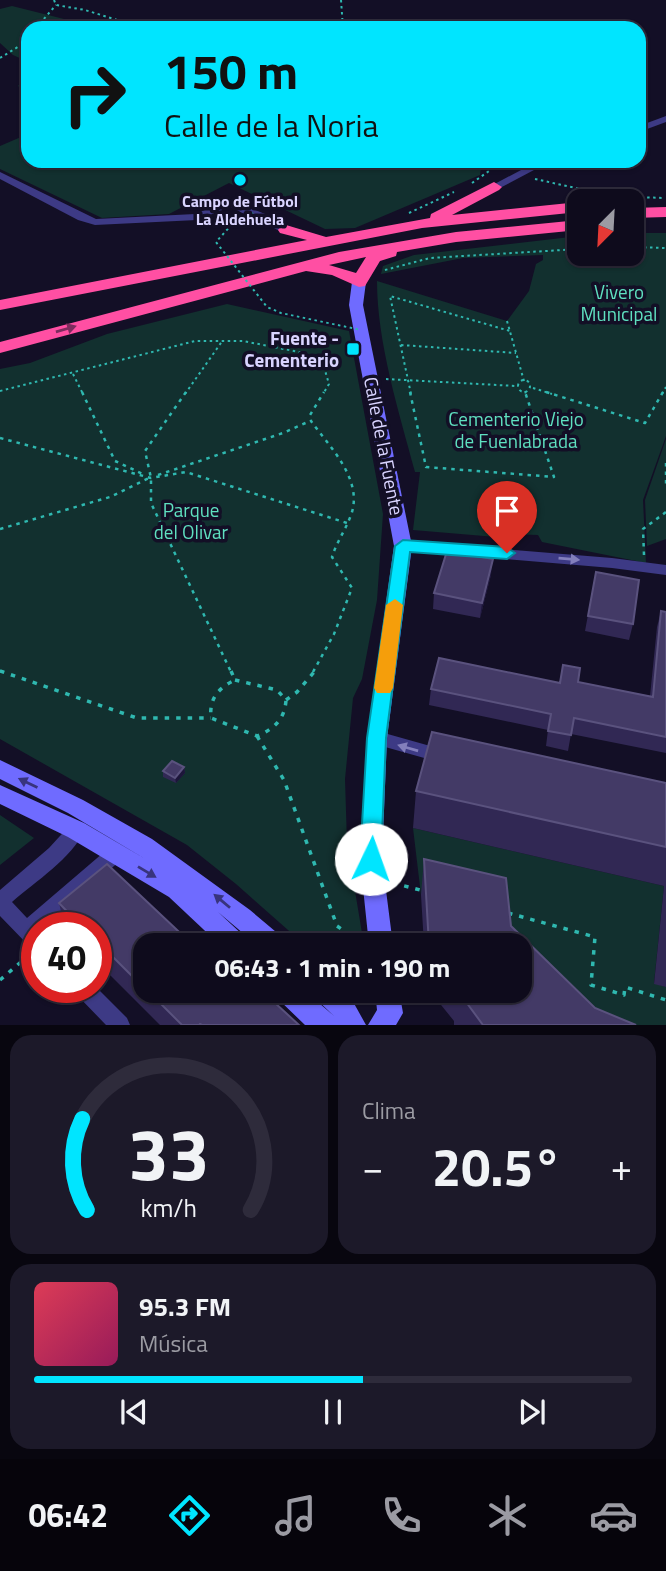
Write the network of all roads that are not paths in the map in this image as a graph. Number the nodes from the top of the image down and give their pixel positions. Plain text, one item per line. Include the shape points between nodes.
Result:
1 (666, 119) edge
2 (646, 126) edge
3 (531, 168) edge
4 (0, 174) edge
5 (494, 187) junction
6 (644, 206) edge
7 (666, 207) edge
8 (567, 208) edge
9 (540, 209) junction
10 (666, 212) edge
11 (644, 213) edge
12 (567, 216) edge
13 (666, 222) edge
14 (422, 223) junction
15 (644, 223) edge
16 (567, 226) edge
17 (286, 230) junction
18 (456, 237) junction
19 (332, 240) junction
20 (276, 251) junction
21 (253, 279) junction
22 (359, 282) junction
23 (0, 305) edge
24 (0, 313) edge
25 (0, 348) edge
26 (403, 546) junction
27 (666, 570) edge
28 (377, 738) junction
29 (454, 759) edge
30 (0, 769) edge
31 (0, 794) edge
32 (76, 830) junction
33 (116, 853) junction
34 (0, 902) edge
35 (56, 912) edge
36 (21, 924) edge
37 (224, 933) edge
38 (260, 933) edge
39 (380, 933) edge
40 (99, 1003) edge
41 (300, 1003) edge
42 (338, 1003) edge
43 (389, 1003) edge
44 (120, 1025) edge
45 (327, 1025) edge
46 (353, 1025) edge
47 (381, 1025) edge

1 - 2 street
3 - 5 street
4 - 17 street via 95,222 197,216 229,203
5 - 9 highway via 483,202 485,206
5 - 14 highway
6 - 7 highway
8 - 9 highway
9 - 14 highway
10 - 11 highway
12 - 24 highway via 393,237
13 - 15 highway
14 - 19 highway
16 - 18 highway
17 - 19 highway
17 - 20 highway via 290,239
18 - 21 highway via 339,257
18 - 22 highway via 380,256 368,265
19 - 20 highway
20 - 23 highway
21 - 22 highway via 321,269 350,275
25 -> 21 highway
22 - 26 street, Calle de la Fuente via 356,306
26 -> 27 street
26 - 28 street, Calle de la Fuente
29 -> 28 street
28 - 39 street, Calle de la Fuente via 371,859
38 -> 30 street via 144,843
31 - 32 street
32 - 33 street
32 - 34 street
33 - 35 street
33 -> 37 street via 177,890
34 - 36 street
40 - 44 street
41 - 45 street
42 - 46 street
43 - 47 street via 390,1013

